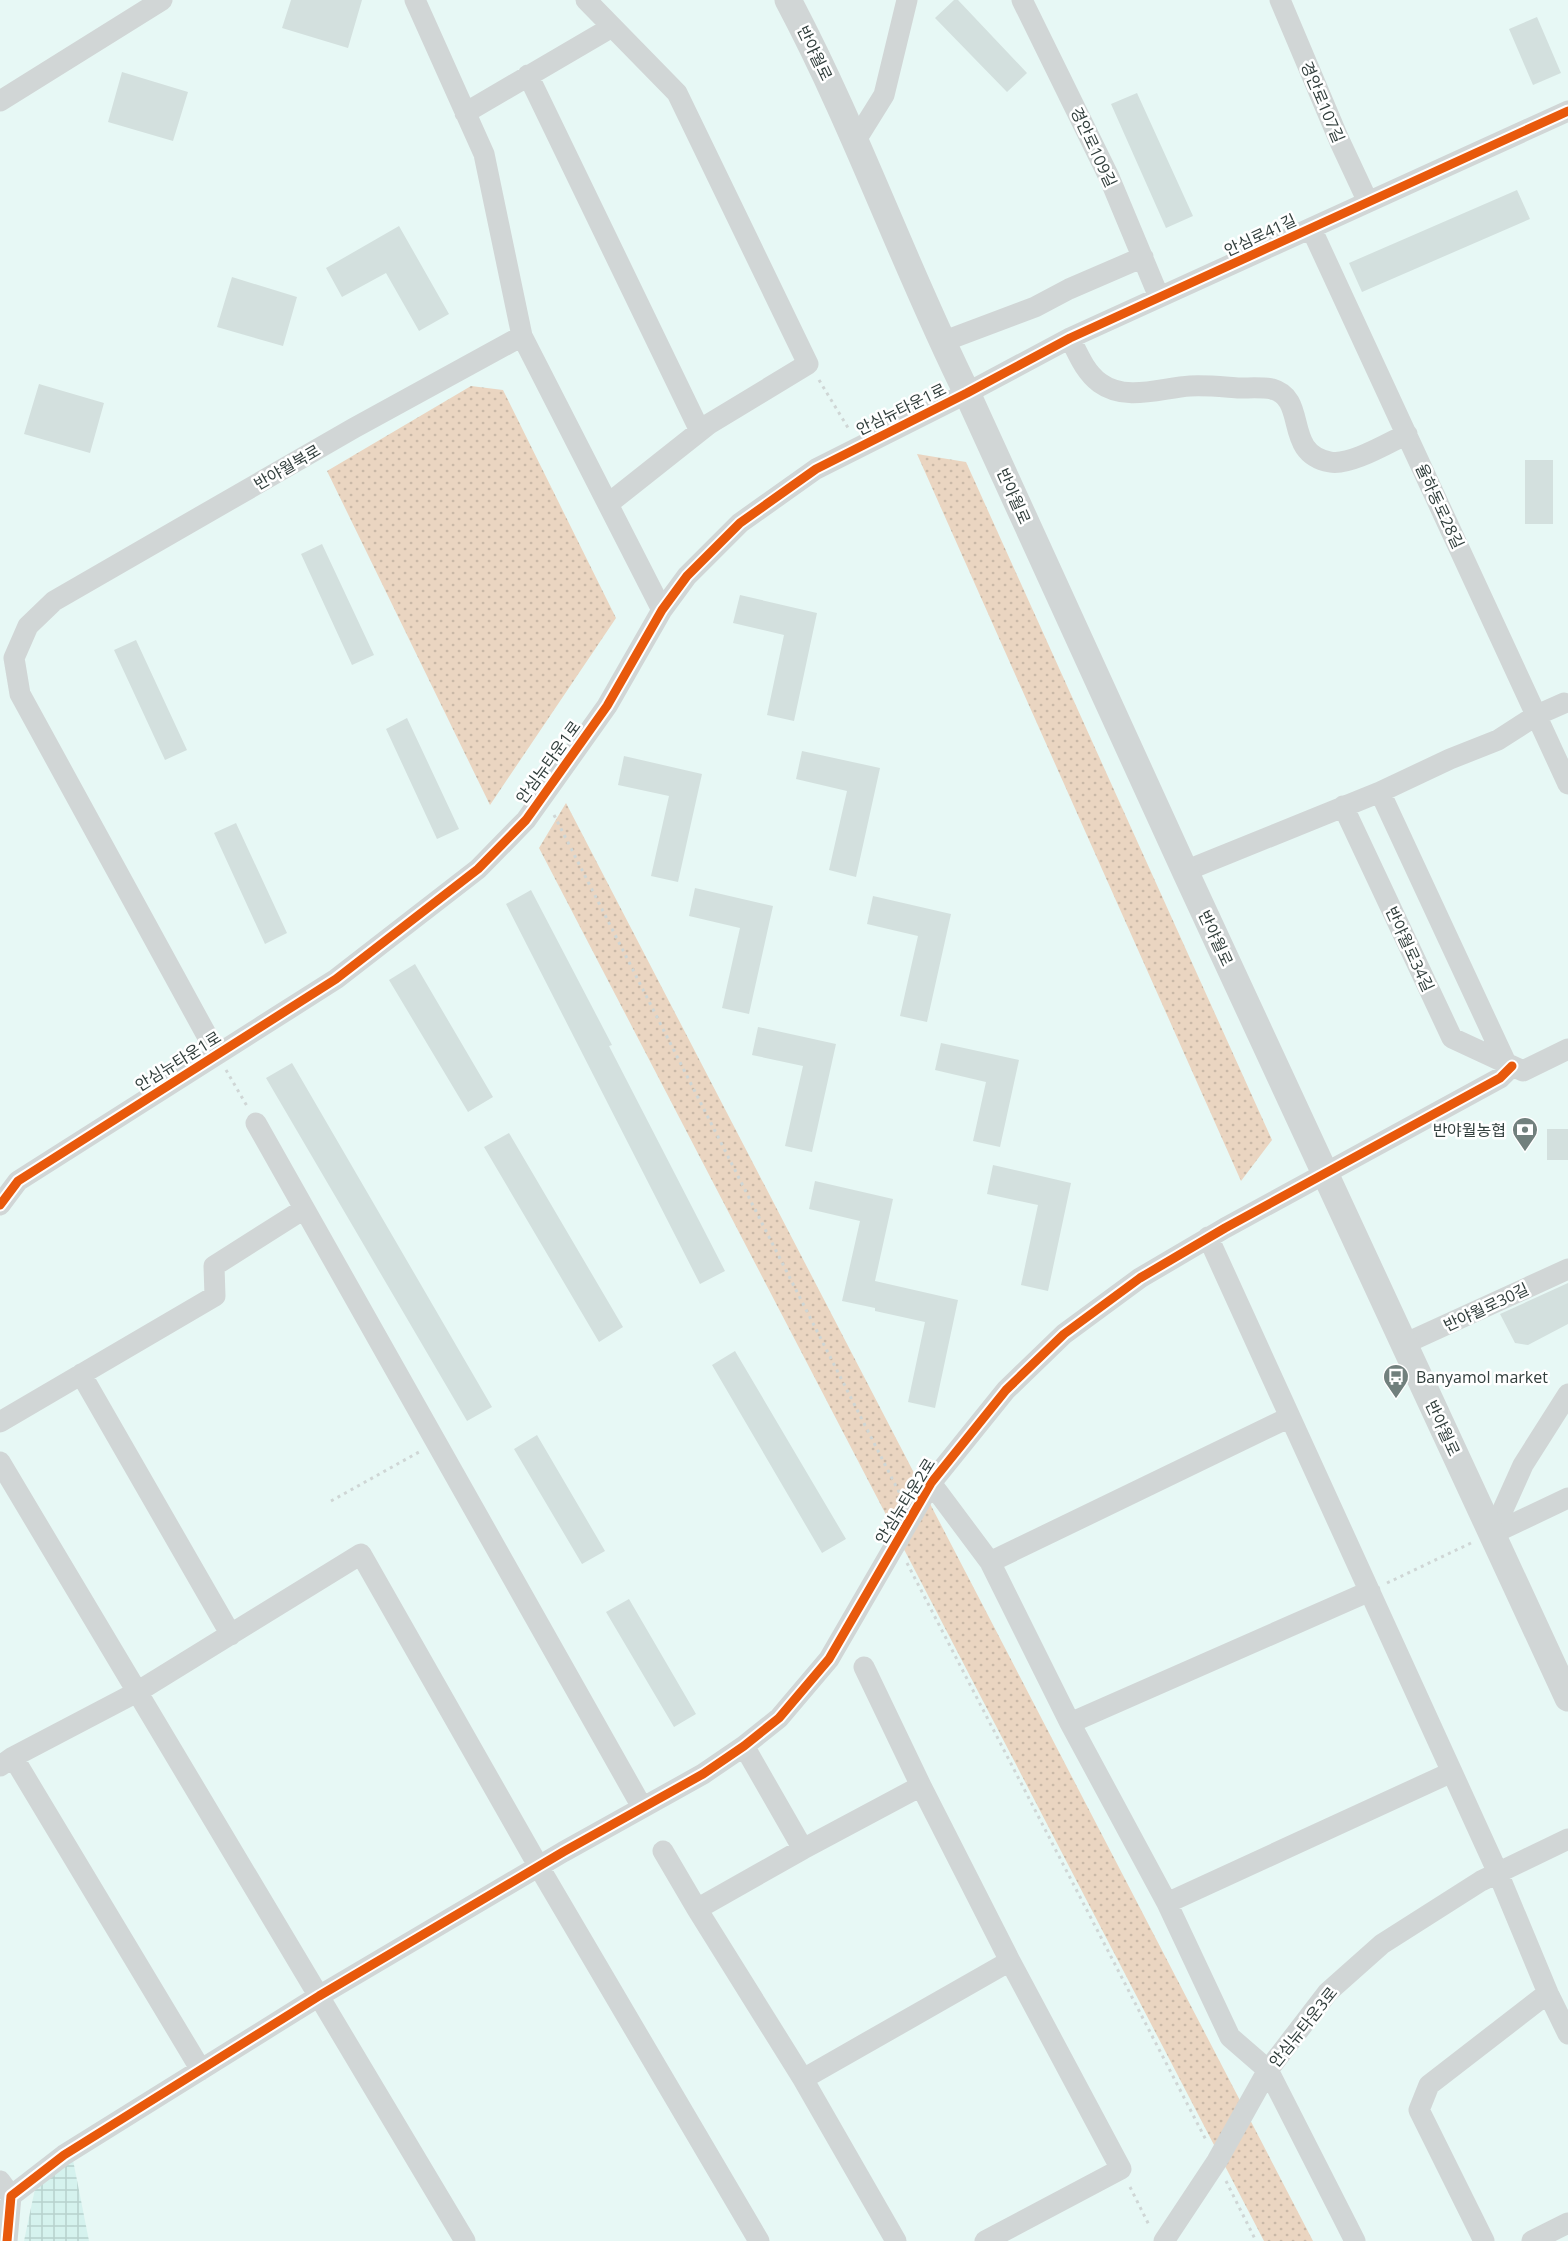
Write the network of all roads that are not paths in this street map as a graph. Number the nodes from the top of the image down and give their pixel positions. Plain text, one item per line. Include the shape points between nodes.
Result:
1 (162, 0) edge
2 (415, 0) edge
3 (586, 0) edge
4 (788, 0) edge
5 (907, 0) edge
6 (1022, 0) edge
7 (1280, 0) edge
8 (612, 27) junction
9 (528, 75) junction
10 (0, 101) edge
11 (1568, 111) edge
12 (465, 113) junction
13 (856, 140) junction
14 (1368, 202) junction
15 (1311, 228) junction
16 (1143, 257) junction
17 (1159, 297) junction
18 (522, 336) junction
19 (1070, 338) junction
20 (942, 342) junction
21 (967, 393) junction
22 (700, 431) junction
23 (1407, 434) junction
24 (608, 504) junction
25 (662, 610) junction
26 (1564, 703) dead end
27 (1537, 715) junction
28 (1568, 784) edge
29 (1380, 792) junction
30 (1344, 806) junction
31 (1185, 871) junction
32 (1568, 1050) edge
33 (217, 1054) junction
34 (1514, 1066) junction
35 (256, 1123) road end
36 (1325, 1174) junction
37 (0, 1205) edge
38 (304, 1209) junction
39 (1209, 1238) junction
40 (1568, 1269) edge
41 (1404, 1344) junction
42 (81, 1374) junction
43 (1568, 1394) edge
44 (1290, 1417) junction
45 (0, 1422) edge
46 (0, 1462) edge
47 (931, 1483) junction
48 (1568, 1498) edge
49 (1492, 1534) junction
50 (990, 1562) junction
51 (1370, 1591) junction
52 (231, 1635) junction
53 (864, 1667) dead end
54 (137, 1692) junction
55 (1568, 1698) edge
56 (1070, 1723) junction
57 (744, 1746) junction
58 (7, 1762) edge
59 (1452, 1772) junction
60 (921, 1786) junction
61 (642, 1807) junction
62 (1568, 1839) edge
63 (802, 1849) junction
64 (663, 1851) dead end
65 (539, 1867) junction
66 (1498, 1873) junction
67 (1167, 1903) junction
68 (698, 1909) junction
69 (1010, 1961) junction
70 (1548, 1993) junction
71 (319, 1996) junction
72 (1568, 2034) edge
73 (201, 2070) junction
74 (1268, 2070) junction
75 (803, 2079) junction
76 (6, 2188) edge
77 (1568, 2223) edge
78 (1008, 2236) edge
79 (1158, 2236) edge
80 (7, 2241) edge
81 (465, 2241) edge
82 (759, 2241) edge
83 (896, 2241) edge
84 (985, 2241) edge
85 (1354, 2241) edge
86 (1484, 2241) edge
87 (1532, 2241) edge

1 - 10 street
2 - 12 street
3 - 8 street
4 - 13 main road, 반야월로
5 - 13 street via 884,95
6 - 16 street, 경안로109길 via 1109,177
7 - 14 street, 경안로107길
8 - 9 street
8 - 22 street via 677,93 808,364
9 - 12 street
9 - 22 street
11 - 14 street, 안심로41길
12 - 18 street via 484,154
13 - 20 main road, 반야월로
14 - 15 street, 안심로41길
15 - 17 street, 안심로41길
15 - 23 street, 율하동로28길
16 - 17 street, 경안로109길
16 - 20 street via 1035,307
17 - 19 street, 안심로41길
18 - 24 street
18 - 33 street, 반야월북로 via 54,601 28,626 14,658 20,694
19 - 21 street, 안심로41길
19 - 23 street via 1090,374 1108,388 1135,393 1190,386 1270,388 1284,393 1308,453 1331,462 1354,458
20 - 21 main road, 반야월로
21 - 25 street, 안심뉴타운1로 via 816,468 740,523 687,576
21 - 31 main road, 반야월로
22 - 24 street
23 - 27 street, 율하동로28길
24 - 25 street
25 - 33 street, 안심뉴타운1로 via 607,706 544,795 526,820 478,869 336,979
26 - 27 street
27 - 28 street, 율하동로28길
27 - 29 street via 1498,740
29 - 30 street
29 - 34 street
30 - 31 street
30 - 34 street, 반야월로34길 via 1452,1038
31 - 36 main road, 반야월로
32 - 34 street, 안심뉴타운2로
33 - 37 street, 안심뉴타운1로 via 18,1181
34 - 36 street, 안심뉴타운2로 via 1500,1078
35 - 38 street
36 - 39 street, 안심뉴타운2로
36 - 41 main road, 반야월로
38 - 42 street via 214,1266 215,1296
38 - 61 street
39 - 44 street
39 - 47 street, 안심뉴타운2로 via 1140,1278 1064,1334 1006,1390
40 - 41 street, 반야월로30길
41 - 49 main road, 반야월로
42 - 45 street
42 - 52 street
43 - 49 street via 1523,1465
44 - 50 street
44 - 51 street
46 - 54 street
47 - 50 street
47 - 57 street, 안심뉴타운2로 via 829,1659 779,1718
48 - 49 street
49 - 55 main road, 반야월로
50 - 56 street
51 - 56 street
51 - 59 street
52 - 54 street
52 - 65 street via 361,1554
53 - 60 street
54 - 58 street
54 - 71 street
56 - 67 street
57 - 61 street, 안심뉴타운2로
57 - 63 street
58 - 73 street
59 - 66 street
59 - 67 street
60 - 63 street
60 - 69 street
61 - 65 street, 안심뉴타운2로
62 - 66 street, 안심뉴타운3로
63 - 68 street
64 - 68 street
65 - 71 street, 안심뉴타운2로
65 - 82 street
66 - 70 street
66 - 74 street, 안심뉴타운3로 via 1382,1944 1328,1992
67 - 74 street via 1230,2037
68 - 75 street
69 - 75 street
69 - 78 street via 1121,2169
70 - 72 street
70 - 86 street via 1430,2085 1419,2110
71 - 73 street, 안심뉴타운2로
71 - 81 street
73 - 76 street, 안심뉴타운2로
74 - 79 street, 안심뉴타운3로 via 1216,2162
74 - 85 street
75 - 83 street
76 - 80 street
77 - 87 street
78 - 84 street

